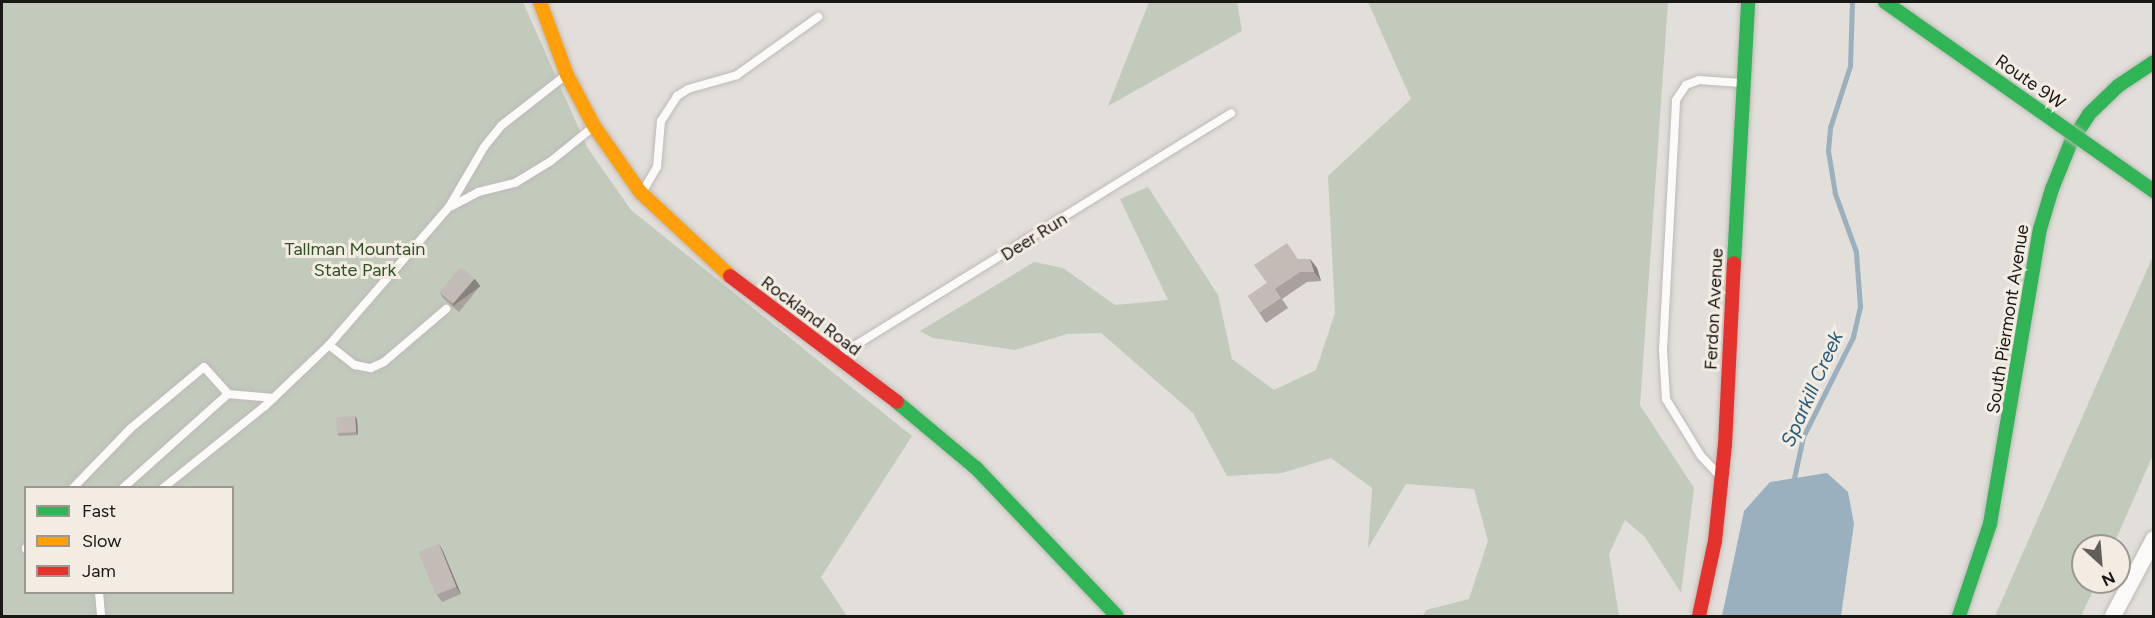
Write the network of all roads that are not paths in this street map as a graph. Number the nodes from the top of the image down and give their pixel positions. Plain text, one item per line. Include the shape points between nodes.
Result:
1 (540, 2) edge
2 (1748, 2) edge
3 (1885, 2) edge
4 (818, 17) dead end
5 (2154, 62) edge
6 (567, 75) junction
7 (1744, 83) junction
8 (1231, 113) dead end
9 (594, 126) junction
10 (2154, 191) edge
11 (641, 193) junction
12 (449, 207) junction
13 (446, 309) edge
14 (329, 345) junction
15 (836, 357) junction
16 (228, 394) junction
17 (273, 398) junction
18 (1722, 476) junction
19 (77, 486) edge
20 (125, 486) edge
21 (165, 486) edge
22 (2154, 539) edge
23 (99, 594) edge
24 (101, 616) edge
25 (1117, 616) edge
26 (1699, 616) edge
27 (1959, 616) edge
28 (2113, 616) edge

1 - 6 street, Rockland Road
2 - 7 street, Ferdon Avenue
3 - 10 street, Route 9W, bridge
4 - 11 lane via 737,75 677,96 661,121 657,167
5 - 27 street, South Piermont Avenue via 2118,86 2089,114 2071,142 2052,189 2040,229 1990,524
6 - 9 street, Rockland Road
6 - 12 lane via 502,125 484,147
7 - 18 street, Ferdon Avenue
7 - 18 lane via 1699,80 1686,85 1676,100 1663,350 1666,399 1706,464
8 - 15 lane, Deer Run
9 - 11 street, Rockland Road
9 - 12 lane via 551,161 515,183 478,192
11 - 15 street, Rockland Road via 750,294
12 - 14 lane
13 - 14 lane via 384,362 371,368 355,365
14 - 17 lane
15 - 25 street, Rockland Road via 976,468
16 - 17 lane
16 - 19 lane via 204,367 131,428
16 - 20 lane
17 - 21 lane
18 - 26 street, Ferdon Avenue via 1714,550
22 - 28 street
23 - 24 lane

